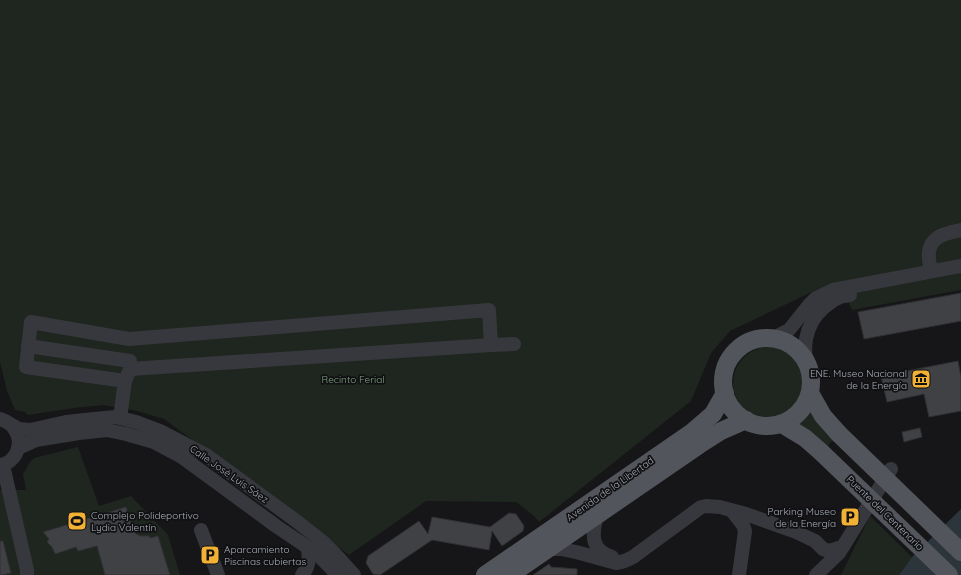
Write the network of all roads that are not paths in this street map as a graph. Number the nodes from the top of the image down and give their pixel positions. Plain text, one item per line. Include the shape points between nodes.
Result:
1 (961, 230) edge
2 (961, 266) edge
3 (961, 275) edge
4 (932, 276) junction
5 (130, 339) junction
6 (772, 339) junction
7 (514, 344) dead end
8 (491, 345) junction
9 (28, 346) junction
10 (807, 363) junction
11 (128, 370) junction
12 (725, 393) junction
13 (810, 393) junction
14 (120, 418) junction
15 (746, 420) junction
16 (6, 422) edge
17 (782, 424) junction
18 (18, 448) junction
19 (1, 465) edge
20 (891, 469) dead end
21 (732, 511) junction
22 (597, 515) junction
23 (758, 519) junction
24 (744, 528) junction
25 (201, 530) dead end
26 (819, 546) junction
27 (842, 547) junction
28 (308, 548) junction
29 (546, 549) junction
30 (961, 552) edge
31 (630, 558) junction
32 (334, 571) edge
33 (27, 575) edge
34 (218, 575) edge
35 (304, 575) edge
36 (354, 575) edge
37 (486, 575) edge
38 (510, 575) edge
39 (739, 575) edge
40 (816, 575) edge
41 (949, 575) edge

1 - 4 street via 940,235 931,245 929,252
2 - 4 street
3 - 4 street
4 - 6 street via 833,290 816,298 789,330
4 - 10 street via 838,298 823,308 808,329 804,350
5 - 8 street via 489,310
5 - 9 street via 31,322
5 - 11 street
6 - 10 main road via 793,347
6 - 12 main road via 752,342 739,349 732,357 724,375
7 - 8 street
8 - 11 street
9 - 11 street
9 - 11 street via 26,367
10 - 13 main road via 811,382
11 - 14 street
12 - 15 main road via 733,410
12 - 37 main road, Avenida de la Libertad via 713,414 691,433
13 - 17 main road via 801,411
13 - 30 main road, bridge via 823,416 839,434
14 - 16 street, Calle José Luis Sáez via 74,421 30,430 19,429
14 - 36 street, Calle José Luis Sáez via 160,431 206,455 323,542
15 - 17 main road via 764,426
15 - 22 main road, Avenida de la Libertad via 721,431 699,445
16 - 18 street via 16,430
17 - 41 main road, Puente del Centenario, bridge via 822,452
18 - 19 street via 10,461
18 - 28 street, Calle José Luis Sáez via 54,436 107,430 154,442 182,457
19 - 33 street
20 - 27 street
21 - 23 street
21 - 24 street
21 - 31 street via 711,506 701,507
22 - 29 main road, Avenida de la Libertad
22 - 31 street via 594,539 598,550 611,557
23 - 24 street
23 - 26 street via 796,532 815,541
24 - 39 street
25 - 34 street
26 - 27 street via 829,551
26 - 40 street via 821,560
27 - 40 street
28 - 32 street, Calle José Luis Sáez
28 - 35 street via 309,559
29 - 31 street via 561,549 616,563
29 - 38 main road, Avenida de la Libertad
32 - 35 street via 323,567

